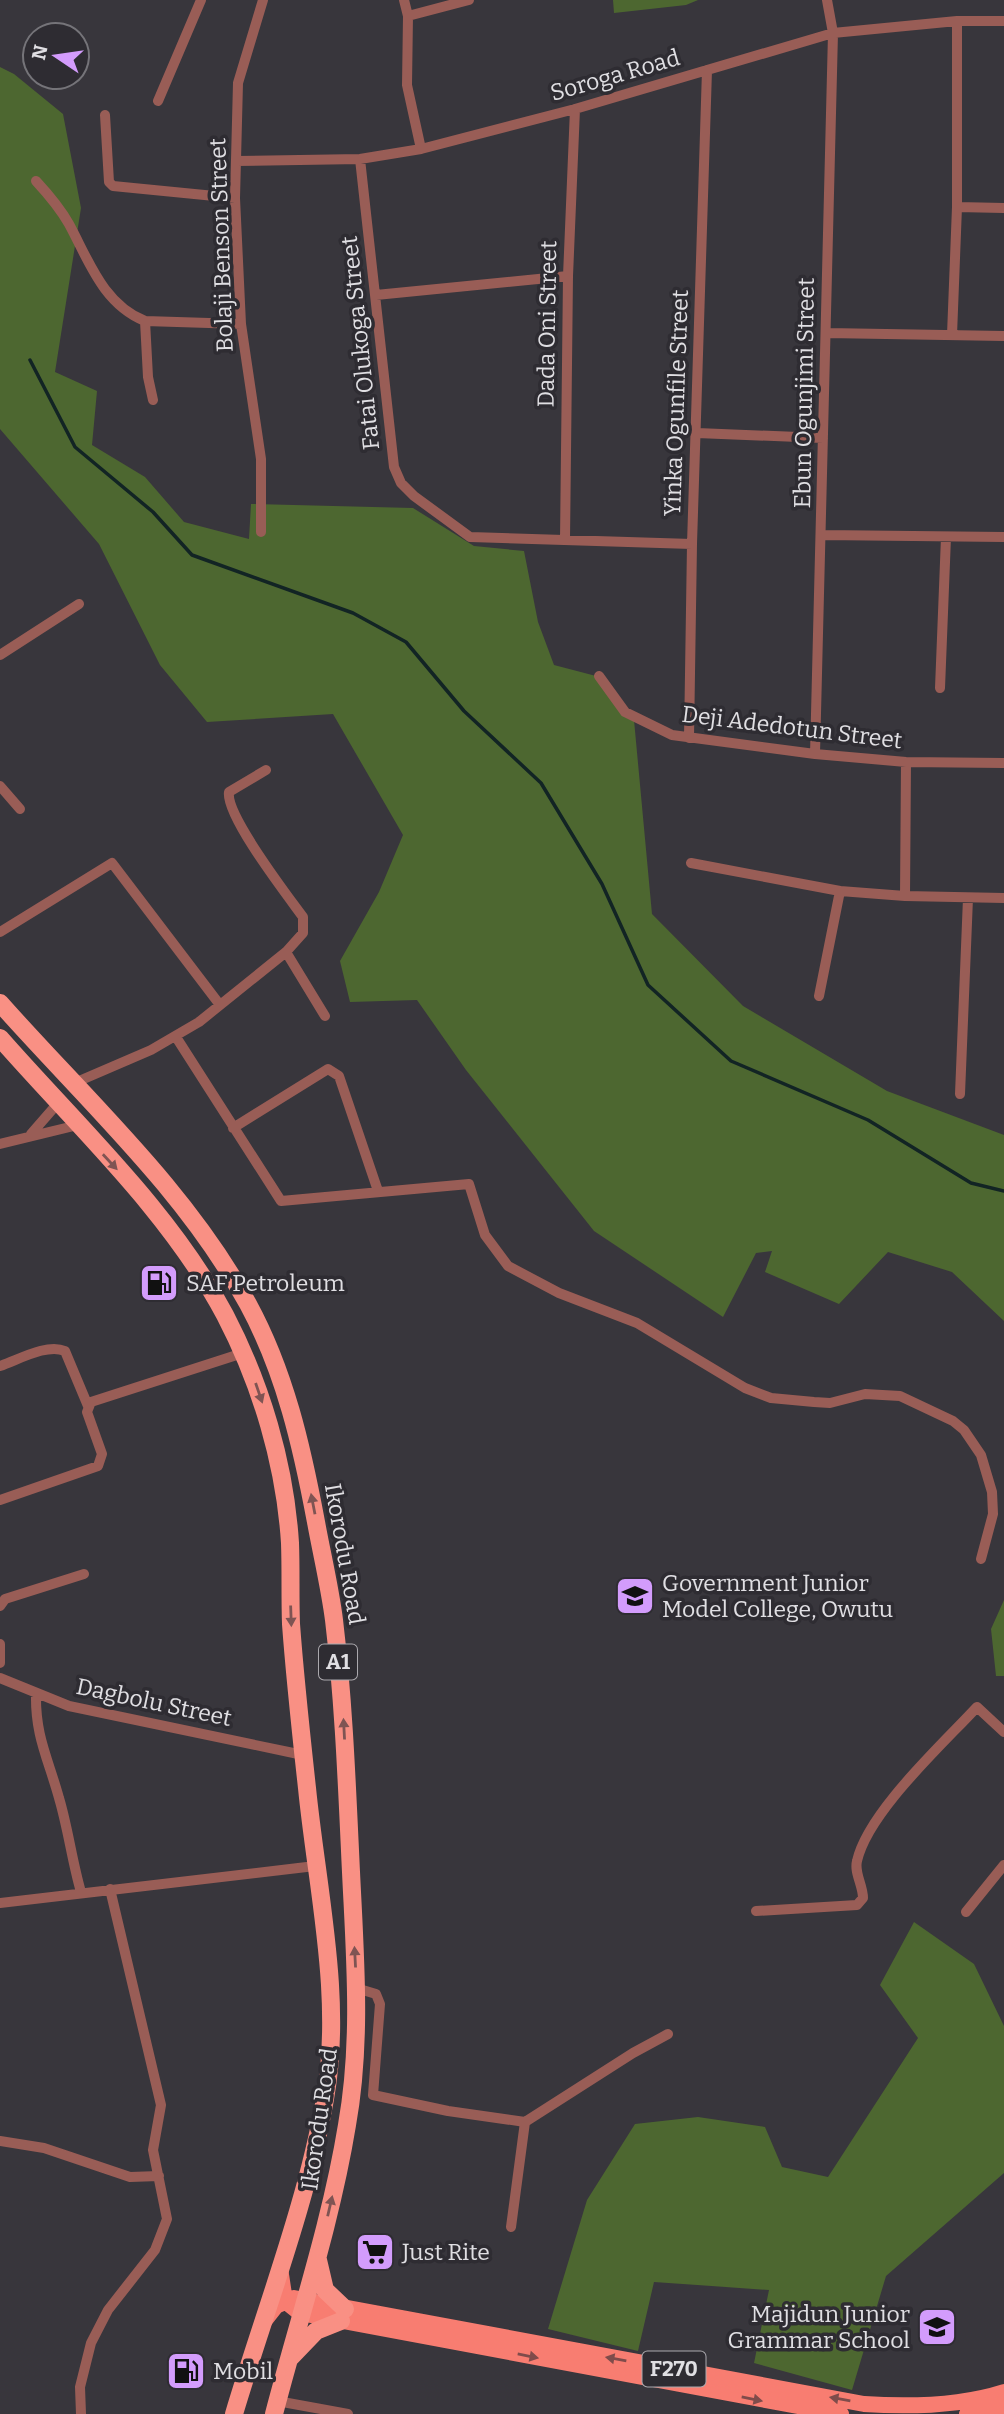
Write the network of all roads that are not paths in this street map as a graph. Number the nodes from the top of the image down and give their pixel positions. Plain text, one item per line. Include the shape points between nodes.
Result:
1 (201, 0) edge
2 (263, 0) edge
3 (404, 0) edge
4 (470, 0) edge
5 (827, 0) edge
6 (408, 16) junction
7 (1004, 20) edge
8 (957, 21) junction
9 (833, 33) junction
10 (707, 70) junction
11 (158, 101) dead end
12 (575, 109) junction
13 (105, 115) dead end
14 (421, 149) junction
15 (360, 159) junction
16 (236, 161) junction
17 (36, 180) dead end
18 (235, 198) junction
19 (957, 207) junction
20 (1004, 208) edge
21 (568, 276) junction
22 (376, 295) junction
23 (145, 321) junction
24 (241, 324) junction
25 (827, 332) junction
26 (952, 335) junction
27 (1004, 336) edge
28 (153, 400) dead end
29 (696, 433) junction
30 (823, 439) junction
31 (261, 532) dead end
32 (822, 535) junction
33 (946, 537) junction
34 (1004, 537) edge
35 (565, 540) junction
36 (692, 544) junction
37 (79, 604) dead end
38 (0, 656) edge
39 (599, 676) dead end
40 (940, 688) dead end
41 (689, 738) junction
42 (815, 754) junction
43 (906, 762) junction
44 (1004, 763) edge
45 (266, 770) dead end
46 (0, 786) edge
47 (20, 809) dead end
48 (691, 863) dead end
49 (840, 891) junction
50 (905, 896) junction
51 (968, 898) junction
52 (1004, 898) edge
53 (0, 932) edge
54 (286, 952) junction
55 (819, 996) dead end
56 (0, 1003) edge
57 (220, 1005) junction
58 (325, 1016) dead end
59 (176, 1037) junction
60 (0, 1038) edge
61 (72, 1084) junction
62 (960, 1094) dead end
63 (58, 1103) junction
64 (78, 1125) junction
65 (233, 1128) junction
66 (32, 1133) junction
67 (0, 1144) edge
68 (378, 1191) junction
69 (243, 1353) junction
70 (0, 1366) edge
71 (88, 1406) junction
72 (0, 1500) edge
73 (981, 1559) dead end
74 (85, 1574) dead end
75 (0, 1606) edge
76 (0, 1644) edge
77 (0, 1663) edge
78 (0, 1678) edge
79 (36, 1693) junction
80 (1004, 1732) edge
81 (303, 1755) junction
82 (1004, 1865) edge
83 (315, 1866) junction
84 (110, 1889) junction
85 (81, 1892) junction
86 (0, 1903) edge
87 (756, 1911) dead end
88 (966, 1912) dead end
89 (356, 1988) junction
90 (668, 2034) dead end
91 (525, 2122) junction
92 (0, 2141) edge
93 (159, 2176) junction
94 (511, 2227) dead end
95 (317, 2255) junction
96 (280, 2266) junction
97 (285, 2301) junction
98 (302, 2307) junction
99 (343, 2315) junction
100 (259, 2331) junction
101 (288, 2360) junction
102 (1004, 2392) edge
103 (1004, 2406) edge
104 (275, 2407) edge
105 (81, 2414) edge
106 (234, 2414) edge
107 (348, 2414) edge
108 (841, 2414) edge
109 (967, 2414) edge

1 - 11 street
2 - 16 street, Bolaji Benson Street via 239,83
3 - 6 street
4 - 6 street
5 - 9 street, Ebun Ogunjimi Street
6 - 14 street via 407,85
7 - 8 street, Soroga Road
8 - 9 street, Soroga Road
8 - 19 street
9 - 10 street, Soroga Road
9 - 25 street, Ebun Ogunjimi Street
10 - 12 street, Soroga Road
10 - 29 street, Yinka Ogunfile Street
12 - 14 street, Soroga Road
12 - 21 street, Dada Oni Street
13 - 18 street via 113,186
14 - 15 street, Soroga Road
15 - 16 street, Soroga Road
15 - 22 street, Fatai Olukoga Street
16 - 18 street, Bolaji Benson Street
17 - 23 street via 70,225 100,283 118,305
18 - 24 street, Bolaji Benson Street
19 - 20 street
19 - 26 street
21 - 22 street
21 - 35 street, Dada Oni Street
22 - 35 street, Fatai Olukoga Street via 394,467 401,484 470,537
23 - 24 street
23 - 28 street
24 - 31 street, Bolaji Benson Street via 261,458
25 - 26 street
25 - 30 street, Ebun Ogunjimi Street
26 - 27 street
29 - 30 street
29 - 36 street, Yinka Ogunfile Street
30 - 32 street, Ebun Ogunjimi Street
32 - 33 street
32 - 42 street, Ebun Ogunjimi Street
33 - 34 street
33 - 40 street
35 - 36 street, Fatai Olukoga Street
36 - 41 street, Yinka Ogunfile Street
37 - 38 street
39 - 41 street, Deji Adedotun Street via 625,712 672,735
41 - 42 street, Deji Adedotun Street
42 - 43 street, Deji Adedotun Street
43 - 44 street, Deji Adedotun Street
43 - 50 street
45 - 54 street via 228,797 247,836 303,917 303,933
46 - 47 street
48 - 49 street
49 - 50 street
49 - 55 street
50 - 51 street
51 - 52 street
51 - 62 street
53 - 57 street via 112,863
54 - 57 street
54 - 58 street
56 - 61 highway, Ikorodu Road / A1
57 - 59 street
59 - 61 street
59 - 65 street
60 - 63 highway, Ikorodu Road / A1
89 -> 61 highway, Ikorodu Road / A1 via 344,1714 333,1618 292,1413 250,1309 199,1226
63 - 64 highway, Ikorodu Road / A1
63 - 66 street
64 - 66 street
64 -> 69 highway, Ikorodu Road / A1 via 186,1252
65 - 68 street via 281,1201
65 - 68 street via 328,1069 333,1071 339,1076
66 - 67 street
68 - 73 street via 469,1184 485,1235 508,1266 559,1293 638,1323 756,1394 830,1403 865,1394 900,1396 942,1413 975,1443 988,1472 993,1514
69 - 71 street
69 -> 81 highway, Ikorodu Road / A1 via 265,1412 284,1498
70 - 71 street via 61,1349
71 - 72 street via 86,1412 102,1454 98,1466
74 - 75 street via 5,1600
76 - 77 street
78 - 79 street, Dagbolu Street
79 - 81 street, Dagbolu Street via 118,1719
79 - 85 street via 36,1720
80 - 87 street via 976,1707 884,1809 857,1860 863,1898 857,1905
81 - 83 highway, Ikorodu Road / A1
82 - 88 street
83 - 84 street
83 - 96 highway, Ikorodu Road / A1 via 329,1982 329,2064 309,2170
84 - 85 street
84 - 93 street via 161,2105 153,2150
85 - 86 street
89 - 91 street via 376,1994 380,2004 373,2095
95 -> 89 highway, Ikorodu Road / A1 via 348,2123
90 - 91 street
91 - 94 street
92 - 93 street via 44,2148 130,2177
93 - 105 street via 166,2206 164,2230 155,2250 108,2310 91,2343 80,2387
95 - 98 highway, Ikorodu Road / A1
95 - 99 highway via 325,2290
96 - 97 main road
96 - 100 highway, Ikorodu Road / A1
97 - 98 main road, F270
97 - 100 main road via 268,2315
98 - 99 main road, F270
98 - 101 highway, Ikorodu Road / A1
99 - 101 highway via 316,2331
102 -> 99 main road, F270 via 982,2399 914,2405 864,2404
99 -> 108 main road, F270
100 - 106 highway, Ikorodu Road / A1
101 - 104 highway, Ikorodu Road / A1
103 - 109 main road
104 - 107 street

